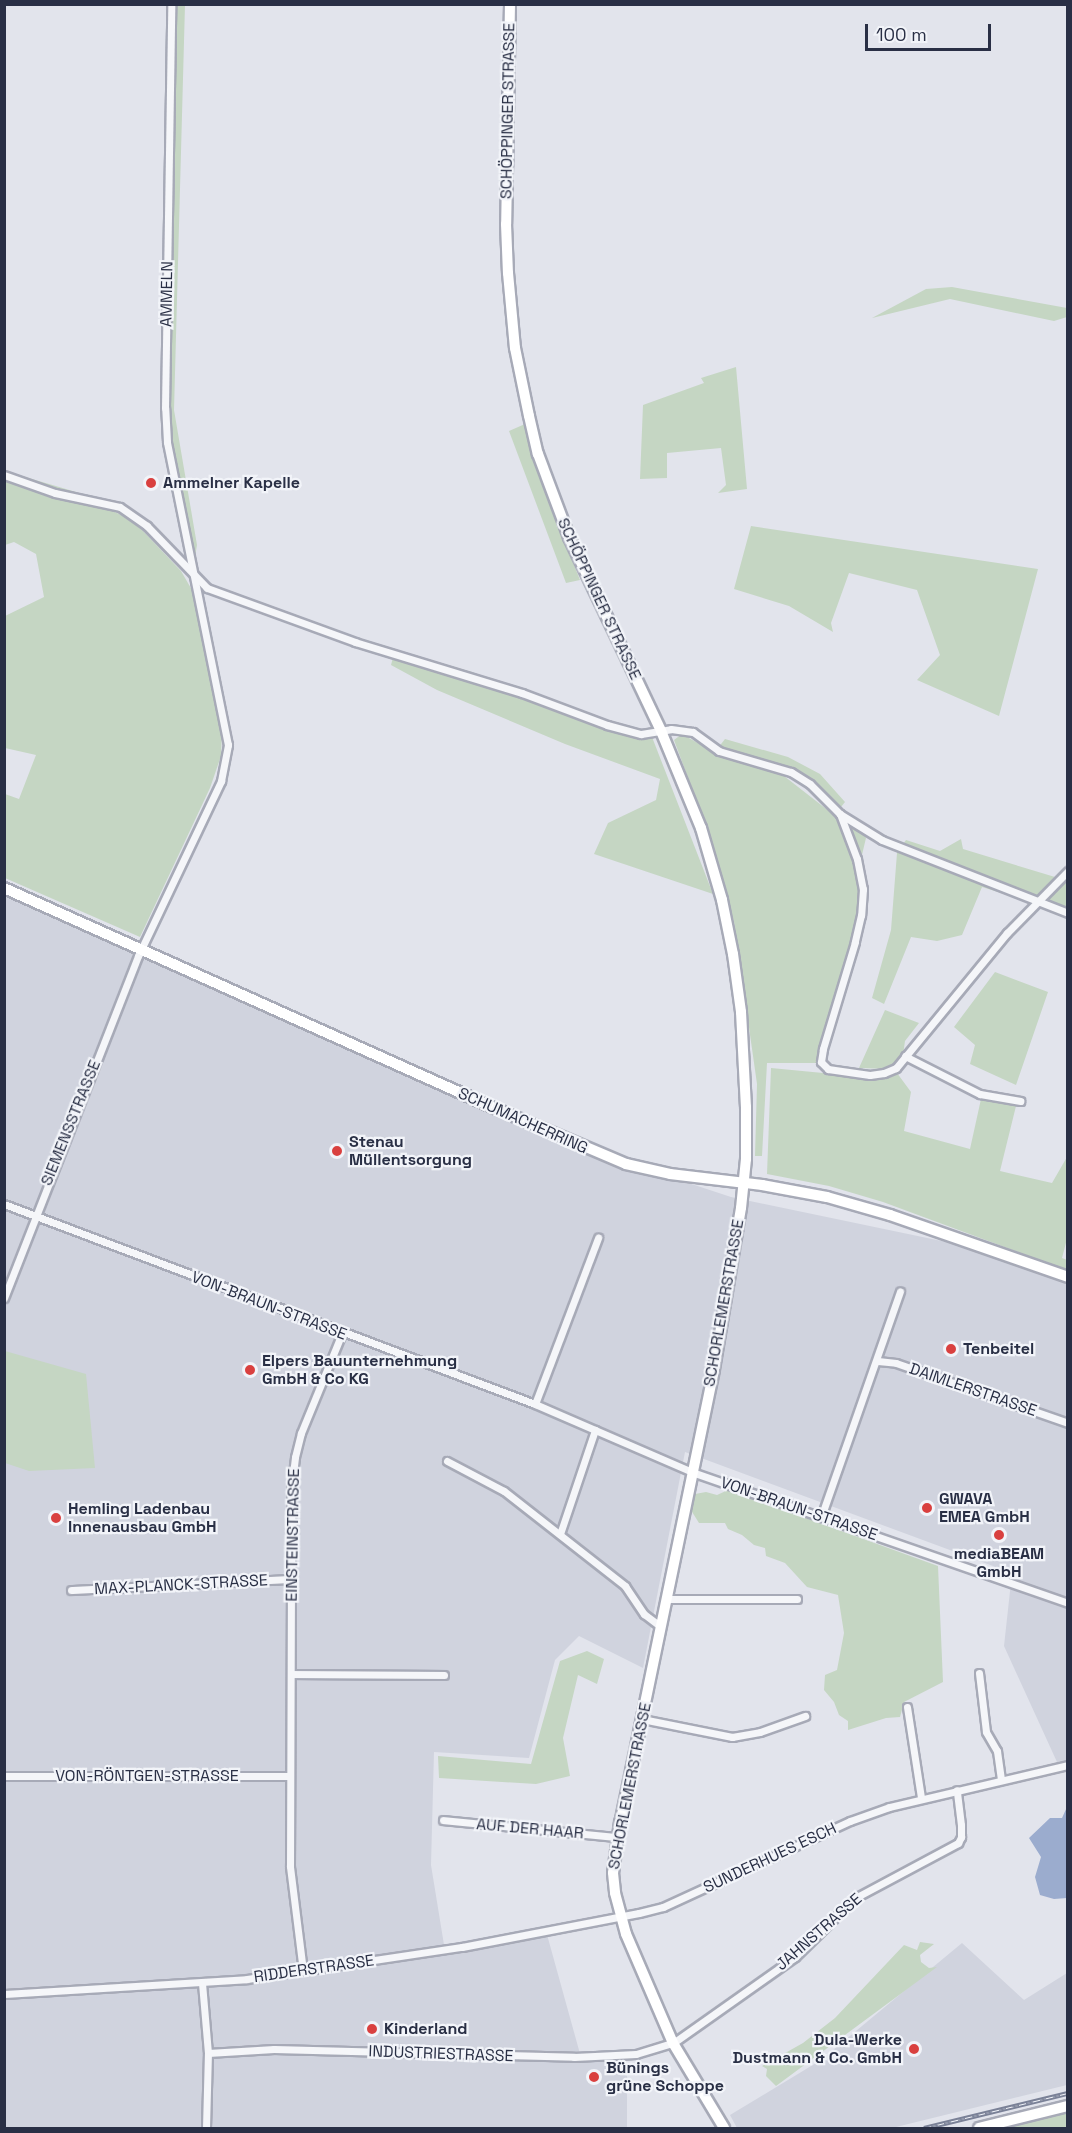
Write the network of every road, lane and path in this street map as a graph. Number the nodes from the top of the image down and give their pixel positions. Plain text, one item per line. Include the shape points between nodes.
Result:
1 (171, 4) edge
2 (510, 4) edge
3 (4, 475) edge
4 (197, 580) junction
5 (661, 731) junction
6 (840, 814) junction
7 (1068, 871) edge
8 (4, 888) edge
9 (1036, 901) junction
10 (1068, 913) edge
11 (141, 949) junction
12 (905, 1056) junction
13 (1020, 1101) dead end
14 (744, 1183) junction
15 (4, 1204) edge
16 (34, 1217) junction
17 (598, 1238) dead end
18 (1068, 1277) edge
19 (900, 1291) dead end
20 (4, 1298) edge
21 (342, 1333) junction
22 (878, 1361) junction
23 (535, 1404) junction
24 (1068, 1423) edge
25 (595, 1430) junction
26 (447, 1461) dead end
27 (692, 1472) junction
28 (821, 1516) junction
29 (560, 1534) junction
30 (291, 1579) junction
31 (71, 1590) dead end
32 (667, 1599) junction
33 (797, 1599) dead end
34 (1068, 1603) edge
35 (661, 1627) junction
36 (979, 1673) dead end
37 (291, 1674) junction
38 (444, 1675) dead end
39 (907, 1707) dead end
40 (805, 1716) dead end
41 (642, 1719) junction
42 (1068, 1765) edge
43 (4, 1776) edge
44 (290, 1776) junction
45 (1001, 1780) junction
46 (957, 1790) junction
47 (921, 1797) junction
48 (443, 1820) dead end
49 (617, 1837) junction
50 (620, 1916) junction
51 (303, 1971) junction
52 (202, 1983) junction
53 (4, 1994) edge
54 (673, 2043) junction
55 (208, 2053) junction
56 (1068, 2106) edge
57 (206, 2128) edge
58 (724, 2128) edge
59 (979, 2128) edge

1 - 4 street, AMMELN via 165,408 176,492
2 - 5 main road, SCHÖPPINGER STRASSE via 506,224 520,376 538,454 560,516
3 - 4 street via 55,494 120,507 147,526
4 - 5 street via 207,588 355,642 522,693 607,725 641,734
4 - 11 street, AMMELN via 226,725 226,763 206,815
5 - 6 street via 688,730 719,751 791,772 810,784
5 - 14 main road, SCHÖPPINGER STRASSE via 701,828 734,954 744,1057
6 - 9 street via 882,840
6 - 12 street via 863,889 861,915 821,1062 828,1069 870,1075 896,1068
7 - 9 street
8 - 11 main road, SCHUMACHERRING
9 - 10 street
9 - 12 street
11 - 14 main road, SCHUMACHERRING via 602,1155 648,1170
11 - 16 street, SIEMENSSTRASSE
12 - 13 street via 980,1094
14 - 18 main road, SCHUMACHERRING via 826,1197 890,1215
14 - 27 main road, SCHORLEMERSTRASSE via 727,1299
15 - 16 street, VON-BRAUN-STRASSE
16 - 20 street, SIEMENSSTRASSE
16 - 21 street, VON-BRAUN-STRASSE
17 - 23 street
19 - 22 street
21 - 23 street, VON-BRAUN-STRASSE
21 - 30 street, EINSTEINSTRASSE via 295,1457
22 - 24 street, DAIMLERSTRASSE via 896,1363
22 - 28 street
23 - 25 street, VON-BRAUN-STRASSE
25 - 27 street, VON-BRAUN-STRASSE
25 - 29 street
26 - 29 street via 504,1491
27 - 28 street, VON-BRAUN-STRASSE
27 - 32 main road, SCHORLEMERSTRASSE
28 - 34 street, VON-BRAUN-STRASSE
29 - 35 street via 625,1586 644,1614
30 - 31 street, MAX-PLANCK-STRASSE
30 - 37 street, EINSTEINSTRASSE
32 - 33 street
32 - 35 main road, SCHORLEMERSTRASSE
35 - 41 main road, SCHORLEMERSTRASSE
36 - 45 street via 986,1732 997,1751
37 - 38 street
37 - 44 street, EINSTEINSTRASSE
39 - 47 street
40 - 41 street via 732,1737
41 - 49 main road, SCHORLEMERSTRASSE
42 - 45 street, SUNDERHUES ESCH
43 - 44 street, VON-RÖNTGEN-STRASSE
44 - 51 street, EINSTEINSTRASSE via 290,1866
45 - 46 street, SUNDERHUES ESCH
46 - 47 street, SUNDERHUES ESCH
46 - 54 street, JAHNSTRASSE via 961,1831 958,1843 855,1898 795,1957
47 - 50 street, SUNDERHUES ESCH via 850,1821 663,1907
48 - 49 street, AUF DER HAAR
49 - 50 main road, SCHORLEMERSTRASSE via 613,1880
50 - 51 street, RIDDERSTRASSE via 462,1947
50 - 54 main road, SCHORLEMERSTRASSE
51 - 52 street, RIDDERSTRASSE
52 - 53 street, RIDDERSTRASSE
52 - 55 street
54 - 55 street, INDUSTRIESTRASSE via 636,2054 574,2057 274,2049
54 - 58 main road, SCHORLEMERSTRASSE
55 - 57 street
56 - 59 main road

